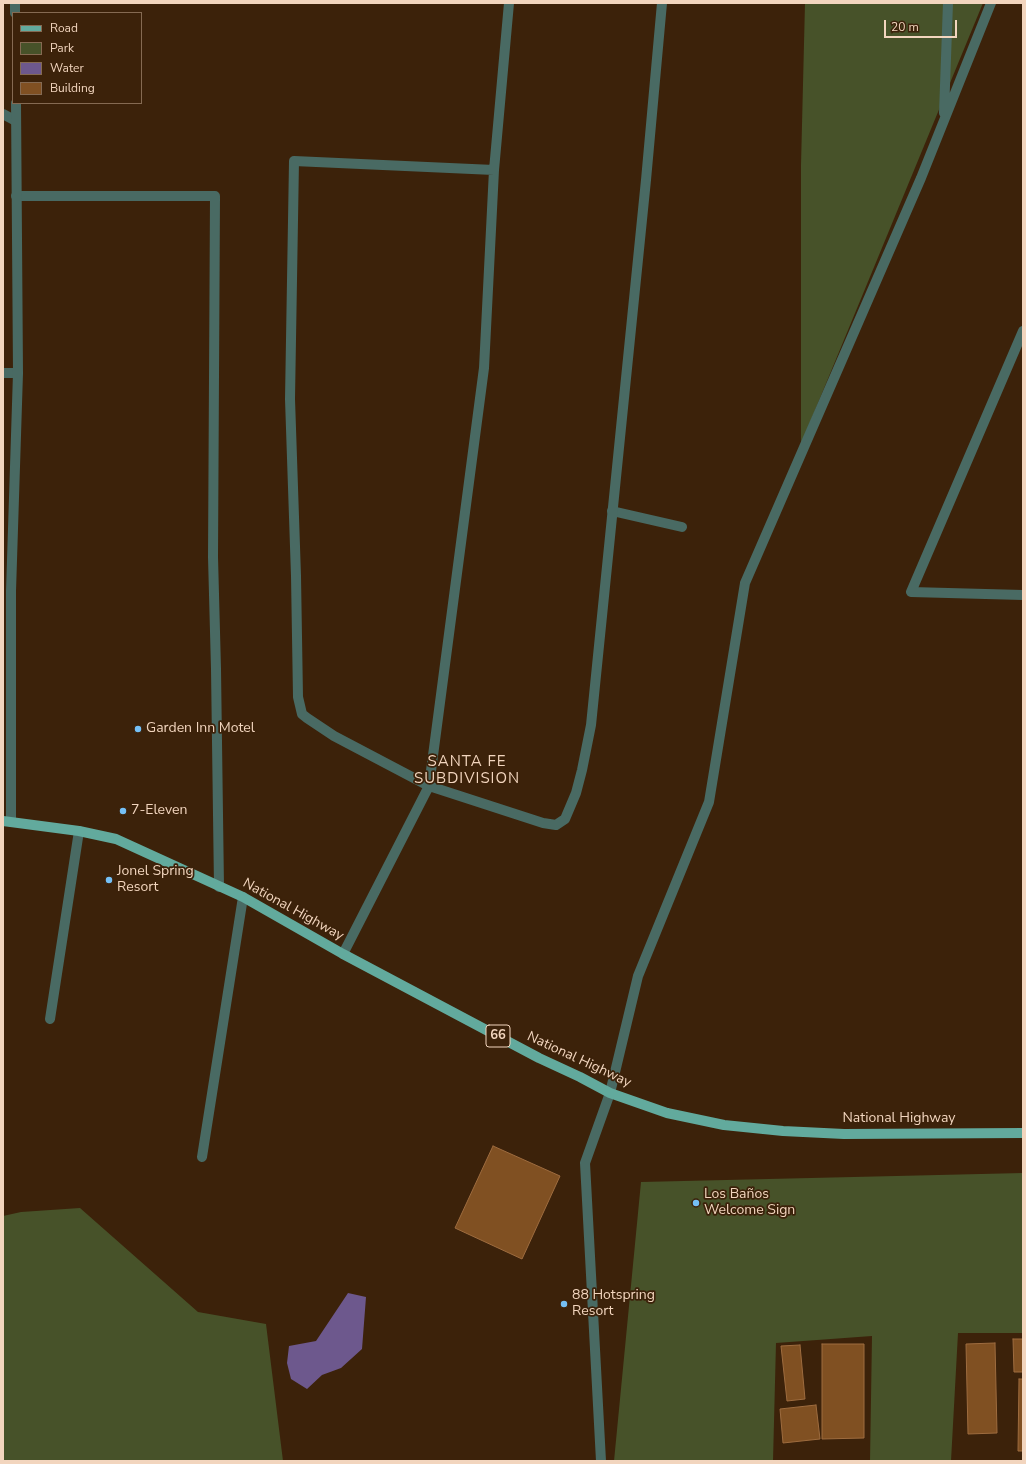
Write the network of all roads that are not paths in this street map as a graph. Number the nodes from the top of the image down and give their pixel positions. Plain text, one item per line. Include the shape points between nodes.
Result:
1 (509, 3) edge
2 (662, 3) edge
3 (948, 3) edge
4 (991, 3) edge
5 (16, 104) edge
6 (3, 114) edge
7 (16, 121) junction
8 (944, 121) junction
9 (494, 170) junction
10 (16, 196) junction
11 (1023, 331) edge
12 (3, 373) edge
13 (18, 373) junction
14 (612, 511) junction
15 (682, 527) dead end
16 (7, 591) edge
17 (1023, 595) edge
18 (429, 786) junction
19 (7, 821) edge
20 (79, 831) junction
21 (219, 887) junction
22 (243, 897) junction
23 (343, 954) junction
24 (50, 1019) dead end
25 (610, 1092) junction
26 (1023, 1133) edge
27 (202, 1156) dead end
28 (602, 1461) edge

1 - 9 street
2 - 14 street
3 - 8 street
4 - 8 street
5 - 7 street
6 - 7 street
7 - 10 street
8 - 25 street via 745,583 709,802 638,976
9 - 18 street via 484,368
9 - 18 street via 294,161 290,399 299,705 302,714 334,736
10 - 13 street
10 - 21 street via 215,196 213,557
11 - 17 street via 911,592
12 - 13 street
13 - 16 street
14 - 15 street
14 - 18 street via 591,725 576,793 566,819 556,825 542,822
16 - 19 street
18 - 23 street
19 - 20 main road, National Highway / 66
20 - 21 main road, National Highway / 66 via 116,839
20 - 24 street
21 - 22 main road, National Highway / 66
22 - 23 main road, National Highway / 66
22 - 27 street
23 - 25 main road, National Highway / 66 via 538,1058
25 - 26 main road, National Highway / 66 via 667,1113 724,1125 783,1131 844,1134
25 - 28 street via 585,1163

